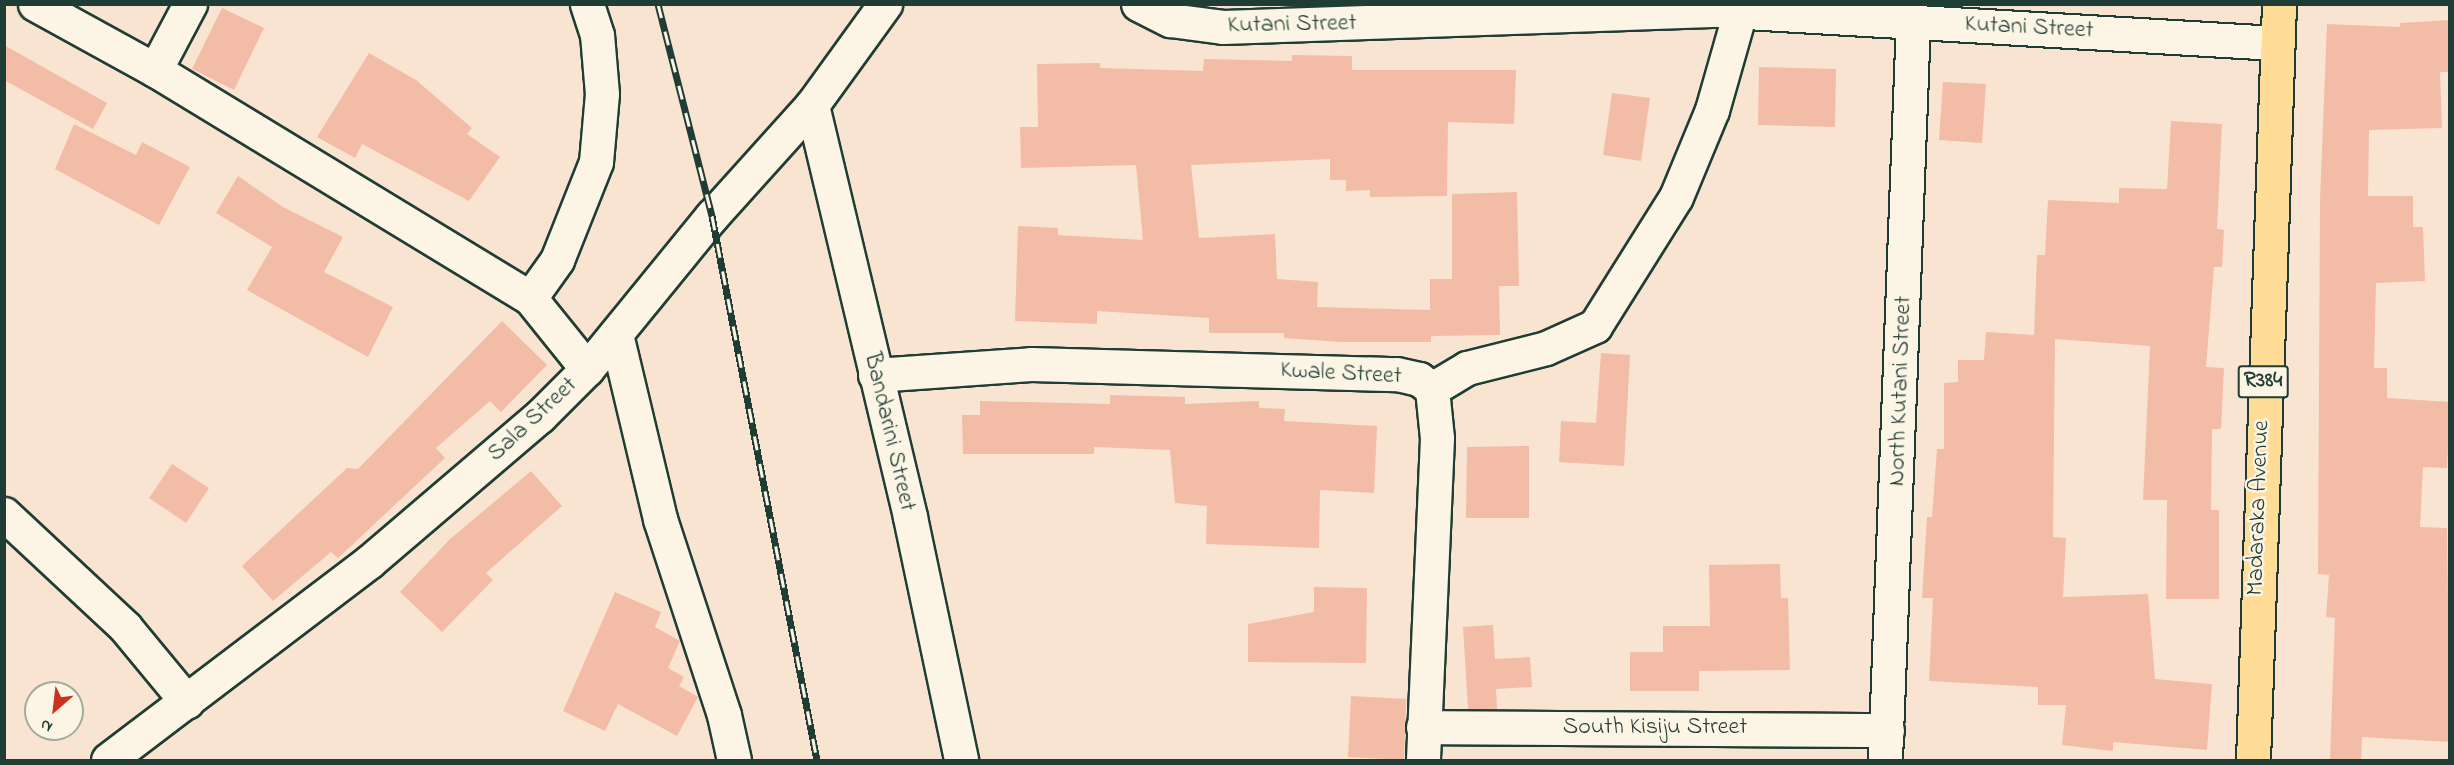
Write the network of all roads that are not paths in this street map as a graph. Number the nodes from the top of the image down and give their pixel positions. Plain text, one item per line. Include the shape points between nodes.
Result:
1 (35, 4) edge
2 (190, 4) edge
3 (587, 4) edge
4 (885, 4) edge
5 (1138, 4) edge
6 (2279, 4) edge
7 (1721, 9) edge
8 (1913, 22) junction
9 (2276, 43) junction
10 (156, 70) junction
11 (812, 105) junction
12 (530, 298) junction
13 (616, 334) junction
14 (587, 369) junction
15 (875, 375) junction
16 (1432, 389) junction
17 (4, 514) edge
18 (187, 702) junction
19 (1423, 727) junction
20 (1886, 745) edge
21 (108, 760) edge
22 (734, 760) edge
23 (961, 760) edge
24 (1423, 760) edge
25 (2253, 760) edge

1 - 10 street
2 - 10 street
3 - 12 street via 597,35 602,94 596,162 557,260
4 - 11 street, Sala Street
5 - 7 street, Kutani Street via 1170,20 1223,27
6 - 9 main road, Madaraka Avenue / R384
7 - 8 street, Kutani Street
7 - 16 street via 1712,110 1676,197 1594,326 1546,348 1467,368
8 - 9 street, Kutani Street
8 - 20 street, North Kutani Street
9 - 25 main road, Madaraka Avenue / R384
10 - 12 street
11 - 13 street, Sala Street
11 - 15 street, Bandarini Street
12 - 14 street
13 - 14 street, Sala Street
13 - 22 street via 660,519
14 - 18 street, Sala Street via 467,481
15 - 16 street, Kwale Street via 1031,364 1397,374 1419,379
15 - 23 street, Bandarini Street
16 - 19 street, Kwale Street via 1437,438
17 - 18 street via 125,627
18 - 21 street, Sala Street
19 - 20 street, South Kisiju Street
19 - 24 street, Kwale Street

